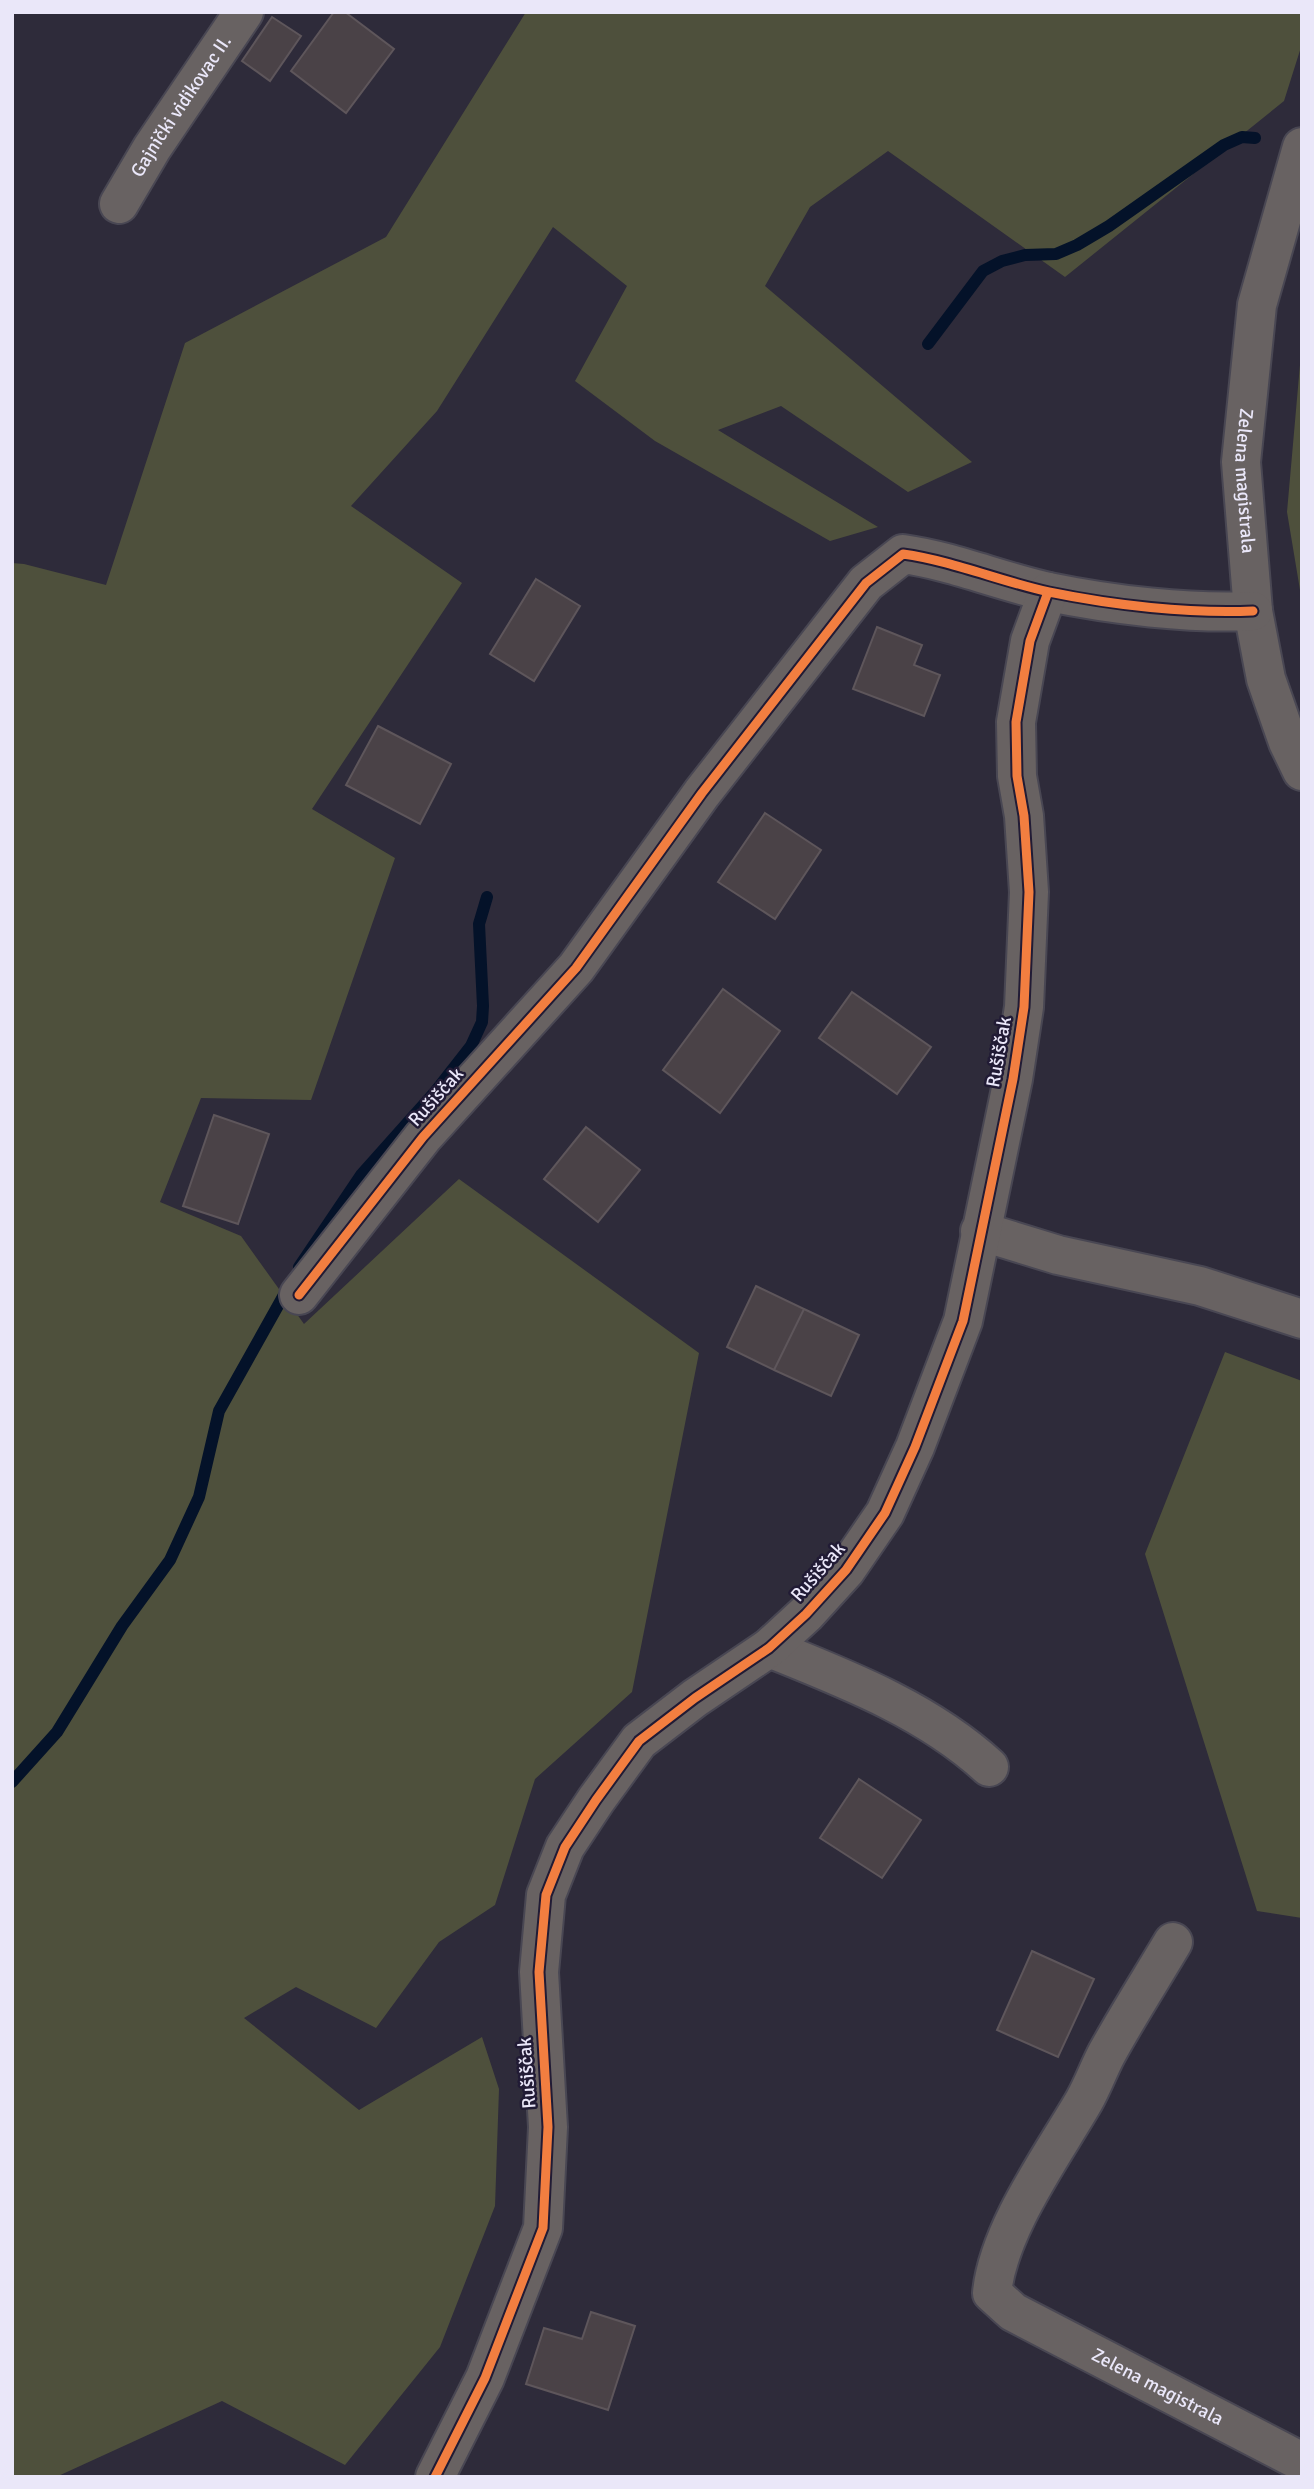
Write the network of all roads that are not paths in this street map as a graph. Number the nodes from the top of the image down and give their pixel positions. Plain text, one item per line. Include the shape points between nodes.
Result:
1 (244, 12) edge
2 (1301, 148) edge
3 (119, 204) dead end
4 (1048, 592) junction
5 (1253, 611) junction
6 (1302, 771) edge
7 (981, 1231) junction
8 (299, 1295) dead end
9 (1302, 1319) edge
10 (769, 1647) junction
11 (989, 1767) dead end
12 (1173, 1942) dead end
13 (1302, 2462) edge
14 (435, 2477) edge

1 - 3 street, Gajnički vidikovac II.
2 - 5 street, Zelena magistrala via 1258,305 1241,462
4 - 5 street, Rušiščak via 1149,607
4 - 7 street, Rušiščak via 1030,641 1016,722 1029,891 1024,1007
4 - 8 street, Rušiščak via 903,554 866,583 702,793 576,968 423,1137
5 - 6 street, Zelena magistrala via 1266,679
7 - 9 street via 1058,1255 1200,1286
7 - 10 street, Rušiščak via 963,1321 885,1513 846,1570
10 - 11 street via 906,1709 963,1743
10 - 14 street, Rušiščak via 639,1741 565,1847 546,1895 539,1972 548,2127 543,2228 485,2378
12 - 13 street, Zelena magistrala via 1017,2216 1002,2246 992,2293 1013,2312

